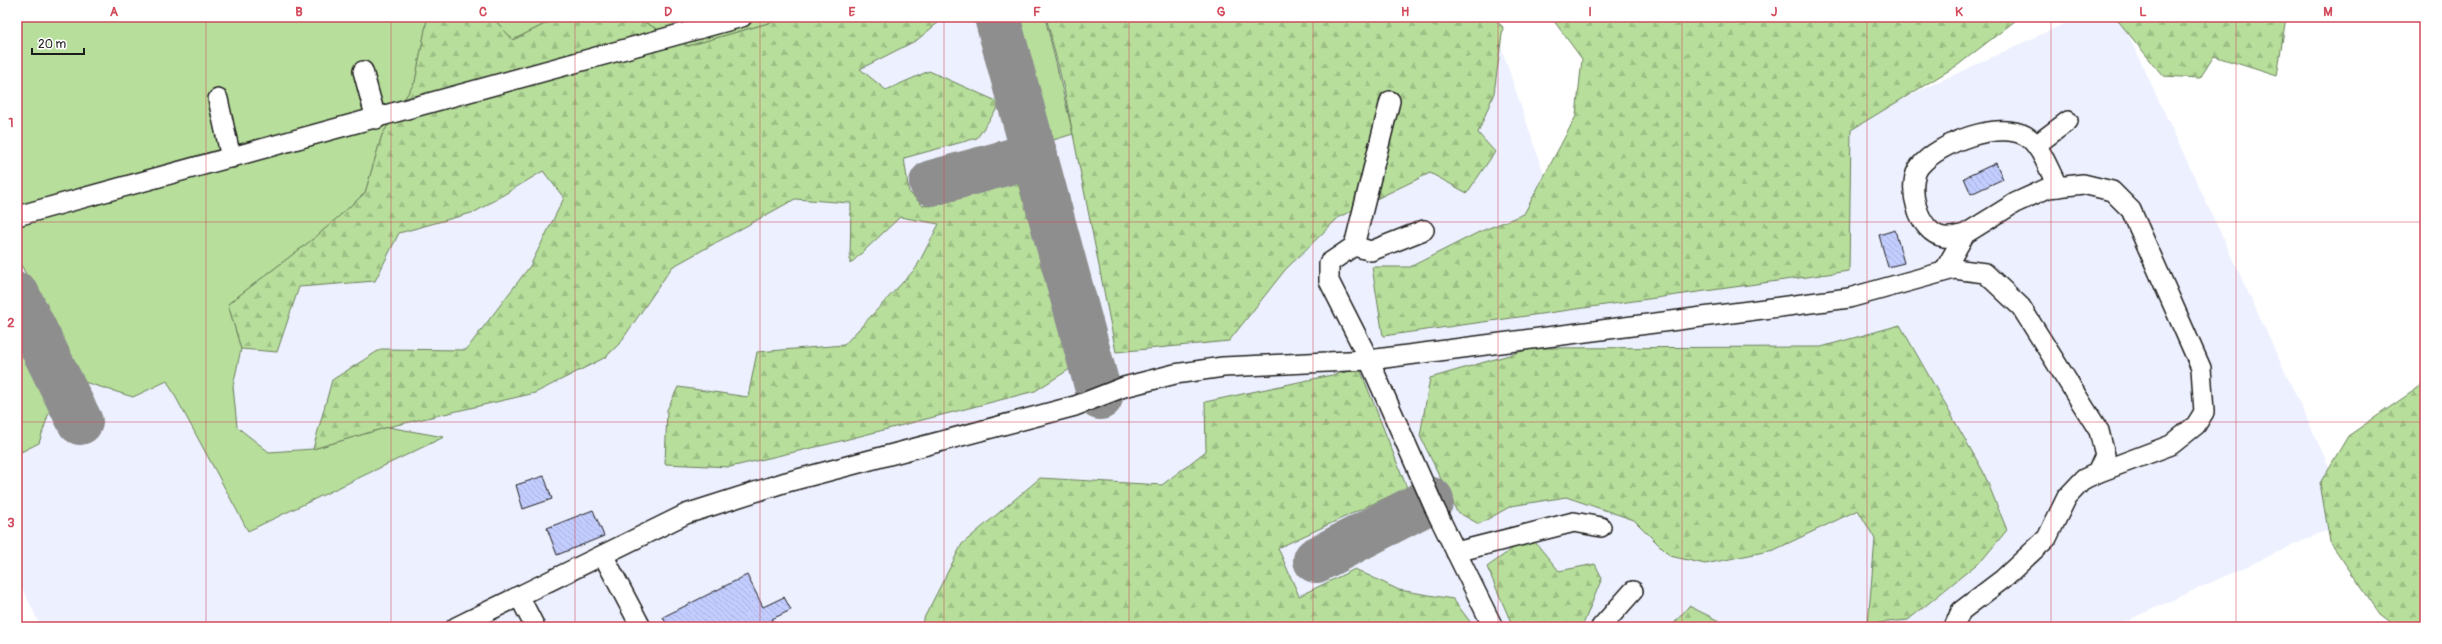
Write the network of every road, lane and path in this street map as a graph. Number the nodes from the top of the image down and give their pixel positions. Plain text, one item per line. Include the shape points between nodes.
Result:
1 (742, 17) edge
2 (363, 71) dead end
3 (218, 99) dead end
4 (1390, 101) dead end
5 (376, 119) junction
6 (2068, 121) dead end
7 (2036, 145) junction
8 (232, 158) junction
9 (2058, 187) junction
10 (17, 216) edge
11 (1424, 230) dead end
12 (1965, 234) junction
13 (1354, 246) junction
14 (1944, 271) junction
15 (1369, 360) junction
16 (2097, 473) junction
17 (1601, 527) dead end
18 (1456, 552) junction
19 (602, 555) junction
20 (1633, 591) dead end
21 (519, 596) junction
22 (456, 627) edge
23 (535, 627) edge
24 (641, 627) edge
25 (1493, 627) edge
26 (1600, 627) edge
27 (1954, 627) edge

1 - 5 street
2 - 5 street
3 - 8 street
4 - 13 street
5 - 8 street
6 - 7 street
7 - 9 street
7 - 12 street via 2026,136 2006,129 1966,138 1942,149 1920,166 1914,201 1919,216 1930,230 1944,237
8 - 10 street
9 - 12 street via 2048,188 2014,203
9 - 16 street via 2083,184 2112,190 2131,210 2201,368 2204,412 2196,425 2171,445
11 - 13 street via 1371,251
12 - 14 street
13 - 15 street via 1329,263 1329,281
14 - 15 street via 1849,298
14 - 16 street via 1954,269 1986,273 2021,307 2099,431 2105,455
15 - 18 street
15 - 19 street via 1223,367 1175,374 1124,387 1075,406 783,483 693,511
16 - 27 street via 2084,479 2067,497 2047,538 2008,574 1961,611
17 - 18 street via 1574,522
18 - 25 street
19 - 21 street
19 - 24 street
20 - 26 street
21 - 22 street
21 - 23 street

